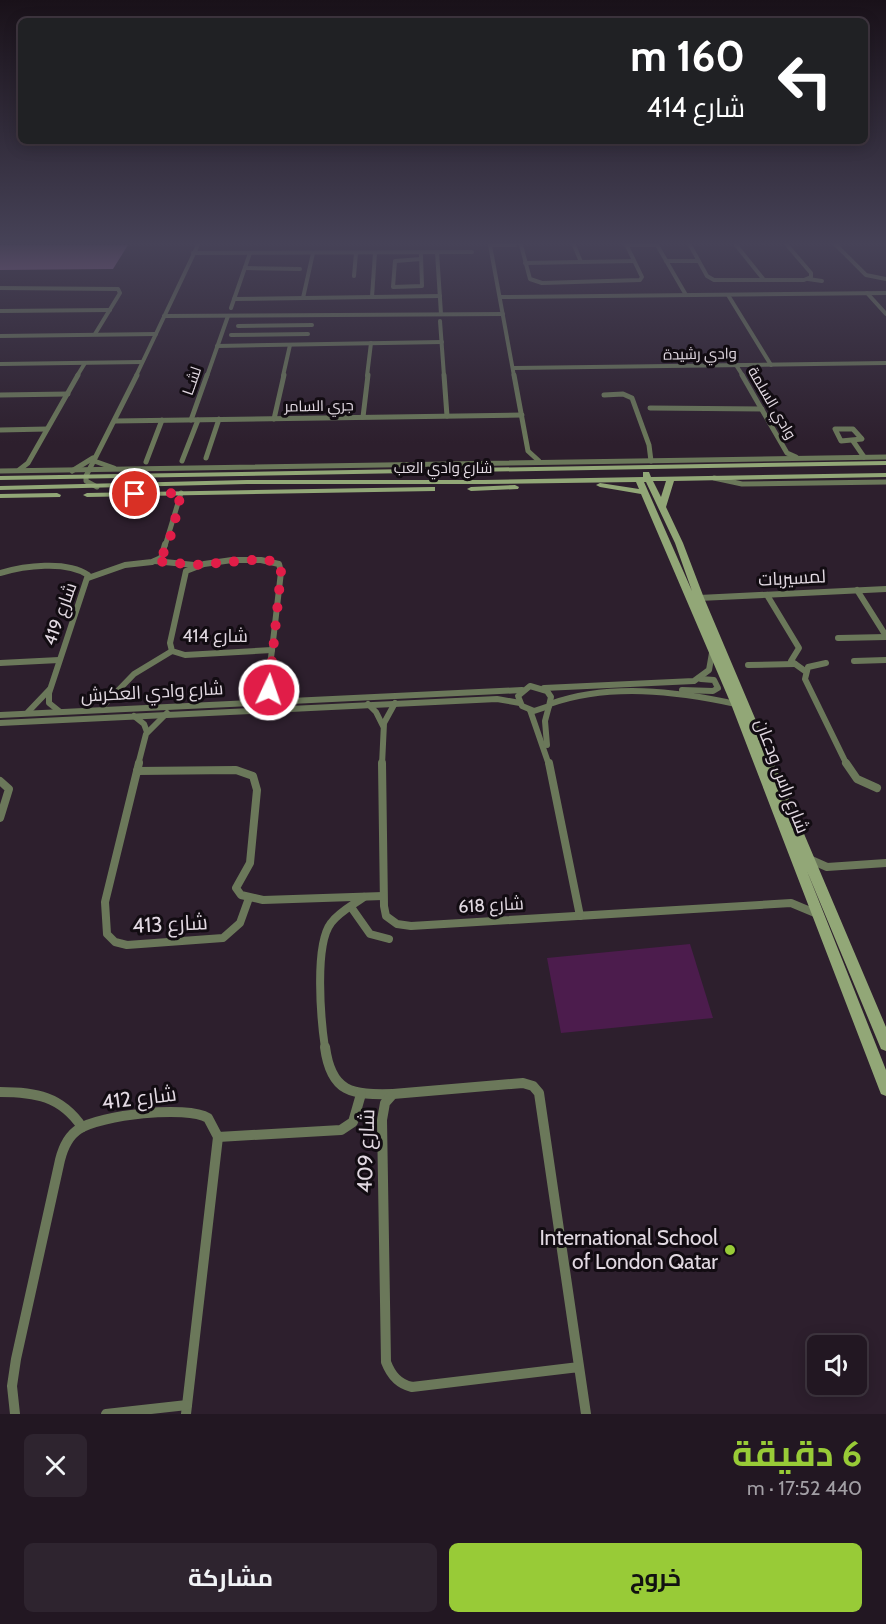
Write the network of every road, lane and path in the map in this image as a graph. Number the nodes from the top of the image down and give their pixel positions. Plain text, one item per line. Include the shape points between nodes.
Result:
1 (109, 311) edge
2 (166, 311) edge
3 (441, 311) edge
4 (502, 311) edge
5 (738, 311) edge
6 (441, 314) junction
7 (503, 314) junction
8 (164, 316) junction
9 (228, 316) junction
10 (278, 316) junction
11 (440, 321) dead end
12 (276, 325) junction
13 (312, 325) dead end
14 (238, 326) dead end
15 (95, 334) junction
16 (156, 334) junction
17 (273, 334) junction
18 (308, 334) dead end
19 (231, 335) dead end
20 (0, 336) edge
21 (442, 342) junction
22 (371, 343) junction
23 (291, 345) junction
24 (217, 346) junction
25 (142, 362) junction
26 (85, 363) junction
27 (886, 363) edge
28 (0, 364) edge
29 (736, 365) junction
30 (771, 365) junction
31 (514, 368) junction
32 (68, 393) junction
33 (0, 395) edge
34 (604, 395) dead end
35 (650, 408) dead end
36 (762, 409) junction
37 (522, 415) junction
38 (447, 416) junction
39 (363, 417) junction
40 (219, 419) junction
41 (274, 419) junction
42 (162, 420) junction
43 (195, 420) junction
44 (115, 421) junction
45 (48, 429) junction
46 (0, 430) edge
47 (853, 441) junction
48 (528, 451) junction
49 (787, 453) junction
50 (864, 457) junction
51 (877, 457) joint
52 (800, 458) junction
53 (96, 459) junction
54 (206, 459) dead end
55 (782, 459) junction
56 (711, 460) junction
57 (886, 460) edge
58 (651, 461) junction
59 (146, 462) dead end
60 (552, 462) junction
61 (507, 463) junction
62 (519, 463) junction
63 (542, 463) junction
64 (28, 464) junction
65 (793, 465) junction
66 (698, 466) junction
67 (185, 467) junction
68 (615, 467) junction
69 (577, 468) junction
70 (126, 470) junction
71 (484, 470) junction
72 (16, 471) junction
73 (30, 471) junction
74 (2, 472) edge
75 (70, 472) junction
76 (89, 475) junction
77 (642, 475) junction
78 (886, 475) edge
79 (866, 476) junction
80 (0, 478) edge
81 (671, 478) junction
82 (714, 478) junction
83 (611, 479) junction
84 (247, 482) junction
85 (826, 482) junction
86 (853, 482) junction
87 (886, 482) edge
88 (503, 484) junction
89 (0, 486) edge
90 (594, 486) junction
91 (101, 487) junction
92 (831, 489) dead end
93 (272, 492) junction
94 (644, 492) junction
95 (181, 493) junction
96 (0, 496) edge
97 (662, 506) junction
98 (156, 561) junction
99 (194, 565) junction
100 (0, 573) edge
101 (88, 578) junction
102 (886, 589) edge
103 (857, 590) junction
104 (767, 595) junction
105 (699, 598) junction
106 (886, 637) edge
107 (838, 638) dead end
108 (272, 650) junction
109 (712, 650) junction
110 (172, 651) junction
111 (59, 660) junction
112 (886, 660) edge
113 (854, 661) dead end
114 (0, 663) edge
115 (826, 663) dead end
116 (795, 664) junction
117 (748, 665) dead end
118 (805, 671) junction
119 (700, 679) junction
120 (267, 687) junction
121 (50, 688) junction
122 (544, 688) junction
123 (522, 690) junction
124 (665, 692) junction
125 (279, 701) junction
126 (256, 703) junction
127 (395, 703) junction
128 (520, 703) junction
129 (368, 704) junction
130 (736, 704) junction
131 (104, 705) dead end
132 (549, 705) junction
133 (530, 710) junction
134 (63, 712) junction
135 (27, 713) junction
136 (167, 713) junction
137 (0, 715) edge
138 (132, 715) junction
139 (0, 723) edge
140 (383, 726) junction
141 (147, 732) junction
142 (546, 751) junction
143 (137, 771) junction
144 (0, 781) edge
145 (877, 788) dead end
146 (0, 818) edge
147 (808, 858) junction
148 (886, 863) edge
149 (827, 867) junction
150 (817, 880) junction
151 (806, 891) junction
152 (382, 896) junction
153 (364, 897) junction
154 (249, 898) junction
155 (791, 903) junction
156 (351, 907) junction
157 (815, 913) junction
158 (580, 916) junction
159 (389, 939) dead end
160 (886, 1044) edge
161 (886, 1089) edge
162 (0, 1092) edge
163 (361, 1094) junction
164 (393, 1094) junction
165 (82, 1127) junction
166 (218, 1137) junction
167 (579, 1367) junction
168 (186, 1410) edge
169 (15, 1414) edge
170 (106, 1414) edge
171 (586, 1414) edge

1 - 15 street
2 - 8 street
3 - 6 street
4 - 7 street
5 - 30 street
6 - 7 street
6 - 10 street
7 - 31 street
8 - 9 street
8 - 16 street
9 - 10 street
9 - 24 street, لشــا
10 - 12 street
11 - 21 street
12 - 13 street
12 - 14 street
12 - 17 street
15 - 16 street
15 - 20 street
16 - 25 street
17 - 18 street
17 - 19 street
21 - 22 street
21 - 38 street
22 - 23 street
22 - 39 street
23 - 24 street
23 - 41 street
24 - 43 street, لشــا
25 - 26 street
25 - 44 street
26 - 28 street
26 - 32 street
27 - 30 street, وادي رشيدة
29 - 30 street, وادي رشيدة
29 - 31 street, وادي رشيدة
29 - 36 street, وادي السلمة
31 - 37 street
32 - 33 street
32 - 45 street
34 - 58 street via 623,394 632,398
35 - 36 street
36 - 49 street, وادي السلمة
37 - 38 street, جري السامر
37 - 48 street
38 - 39 street, جري السامر
39 - 41 street, جري السامر
40 - 41 street, جري السامر
40 - 43 street, جري السامر
40 - 54 street
42 - 43 street, جري السامر
42 - 44 street, جري السامر
42 - 59 street
43 - 67 street, لشــا
44 - 53 street
45 - 46 street
45 - 64 street
47 - 47 street via 862,439 855,430 833,430 840,440
47 - 50 street
48 - 62 street
48 - 63 street
49 - 52 street, وادي السلمة
49 - 55 street, وادي السلمة
50 - 51 street
50 - 52 street
51 - 57 street
52 - 55 street
53 - 70 street
53 - 75 street
53 - 76 street
55 - 56 street
56 - 58 street
56 - 66 street
57 - 65 street, شارع وادي العب
58 - 60 street
60 - 63 street
60 - 69 street
61 - 62 street
61 - 67 street
61 - 71 street
62 - 63 street
64 - 72 street
64 - 73 street
65 - 66 street, شارع وادي العب
65 - 77 street via 772,470
66 - 77 street, شارع وادي العب
67 - 70 street
67 - 71 street, شارع وادي العب via 223,474
67 - 76 street
67 - 91 street via 170,479 116,480
68 - 69 street, شارع وادي العب
68 - 77 street, شارع وادي العب
68 - 88 street via 616,472 611,474 517,477
69 - 71 street, شارع وادي العب
70 - 76 street
72 - 73 street
72 - 74 street
73 - 75 street
75 - 76 street
76 - 80 street
76 - 89 street via 66,483
76 - 91 street
77 - 81 street, شارع وادي العب
77 - 83 street, شارع وادي العب
77 - 94 street, شارع راس ودعان
77 - 97 street, شارع راس ودعان
78 - 79 street, شارع وادي العب
79 - 82 street, شارع وادي العب
79 - 86 street
81 - 82 street, شارع وادي العب
81 - 97 street
82 - 85 street via 737,483
83 - 88 street, شارع وادي العب
83 - 90 street
84 - 88 street, شارع وادي العب
84 - 91 street, شارع وادي العب
84 - 93 street
85 - 86 street
85 - 92 street
86 - 87 street
88 - 90 street, شارع وادي العب
88 - 93 street, شارع وادي العب
89 - 91 street, شارع وادي العب
90 - 94 street, شارع وادي العب
93 - 95 street, شارع وادي العب
94 - 109 street, شارع راس ودعان
95 - 96 street, شارع وادي العب
95 - 98 street via 163,556
97 - 105 street, شارع راس ودعان
98 - 99 street, شارع 419
98 - 101 street, شارع 419 via 125,565
99 - 108 street, شارع 414 via 265,559 279,564
99 - 110 street, شارع 414 via 184,575 170,643
100 - 101 street, شارع 419 via 76,567 86,571
101 - 111 street, شارع 419
102 - 103 street, لمسيربات
103 - 104 street, لمسيربات
103 - 106 street
104 - 105 street, لمسيربات
104 - 116 street via 799,648 791,658
105 - 147 street, شارع راس ودعان
106 - 107 street
108 - 110 street, شارع 414 via 185,655
108 - 120 street, شارع 414
109 - 119 street via 711,665
109 - 130 street, شارع راس ودعان
110 - 131 street via 134,674
111 - 114 street, شارع 419
111 - 121 street, شارع 419
112 - 113 street
115 - 118 street via 812,665
116 - 117 street
116 - 118 street
118 - 145 street via 807,683 848,768 857,779
119 - 122 street via 685,683
119 - 124 street via 714,680 718,688
120 - 125 street
120 - 126 street, شارع 414
121 - 134 street via 49,703
121 - 135 street, شارع 419
122 - 123 street
122 - 132 street via 551,697
123 - 125 street, شارع وادي العكرش
123 - 128 street via 518,696
124 - 130 street
124 - 132 street via 583,695
125 - 126 street, شارع وادي العكرش
126 - 134 street, شارع وادي العكرش
127 - 128 street, شارع وادي العكرش via 497,699
127 - 129 street, شارع وادي العكرش
127 - 140 street, شارع 618
128 - 133 street
129 - 136 street, شارع وادي العكرش
129 - 140 street
130 - 151 street, شارع راس ودعان
132 - 133 street via 538,711
132 - 142 street
133 - 142 street
134 - 135 street, شارع وادي العكرش
135 - 137 street, شارع وادي العكرش
136 - 138 street, شارع وادي العكرش
136 - 141 street
138 - 139 street, شارع وادي العكرش
138 - 141 street via 141,720
140 - 152 street, شارع 618
141 - 143 street
142 - 158 street
143 - 154 street via 236,770 253,776 258,790 249,862 236,888
143 - 154 street, شارع 413 via 105,902 107,934 115,942 127,945 223,938 240,923
144 - 146 street via 7,784 9,794
147 - 149 street
147 - 150 street, شارع راس ودعان
148 - 149 street
149 - 150 street
150 - 160 street, شارع راس ودعان
151 - 155 street via 801,899
151 - 157 street, شارع راس ودعان
152 - 153 street
152 - 158 street, شارع 618 via 386,917 405,926
153 - 154 street
153 - 156 street
155 - 157 street, شارع 618
155 - 158 street, شارع 618
156 - 159 street via 368,934
156 - 163 street via 333,921 327,932 322,964 322,1023 330,1074 345,1089
157 - 161 street, شارع راس ودعان
162 - 165 street via 45,1095 66,1105
163 - 164 street
163 - 166 street via 352,1122 341,1130
164 - 167 street, شارع 409 via 523,1083 540,1093
164 - 167 street, شارع 409 via 385,1102 382,1120 386,1362 394,1377 412,1387
165 - 166 street, شارع 412 via 195,1112 212,1120
165 - 169 street, شارع 412 via 67,1142 60,1161 16,1359 12,1386
166 - 168 street
167 - 171 street, شارع 409
168 - 170 street

